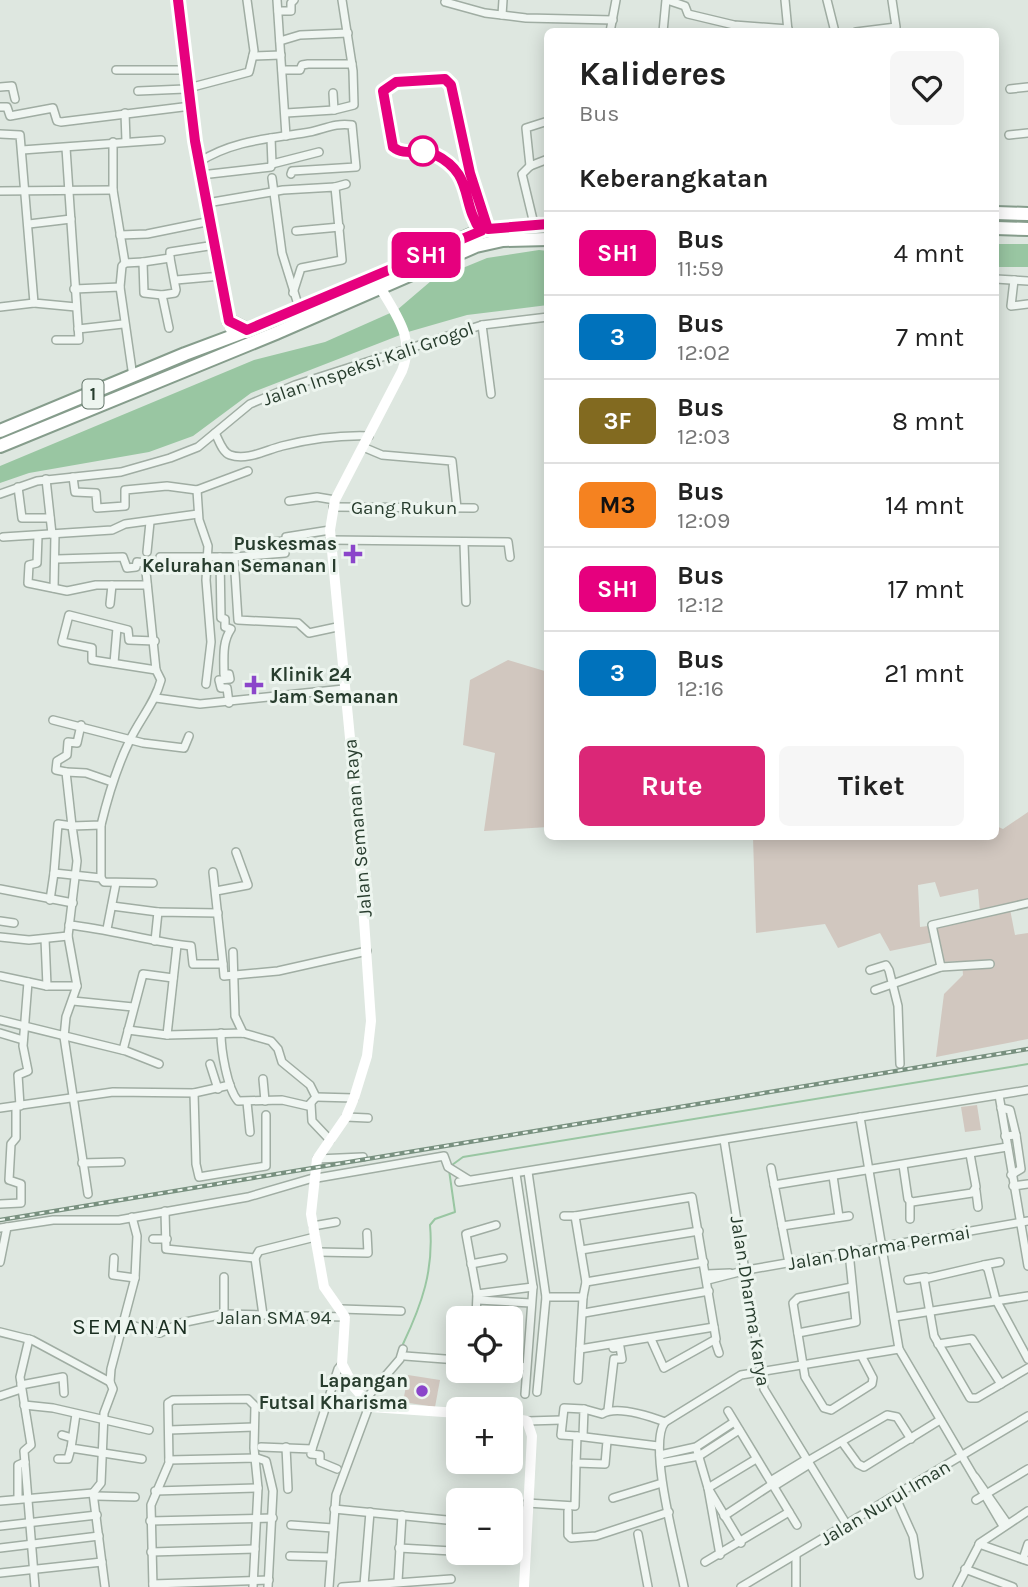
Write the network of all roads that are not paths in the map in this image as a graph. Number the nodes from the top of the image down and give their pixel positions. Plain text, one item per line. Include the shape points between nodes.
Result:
1 (178, 0) edge
2 (247, 0) edge
3 (277, 0) edge
4 (294, 0) edge
5 (342, 0) edge
6 (446, 0) edge
7 (503, 0) edge
8 (615, 0) edge
9 (666, 0) edge
10 (785, 0) edge
11 (827, 0) edge
12 (892, 0) edge
13 (686, 3) edge
14 (278, 11) junction
15 (502, 15) junction
16 (612, 20) junction
17 (611, 28) edge
18 (663, 28) edge
19 (770, 28) edge
20 (788, 28) edge
21 (834, 28) edge
22 (888, 28) edge
23 (348, 33) junction
24 (280, 41) junction
25 (281, 55) junction
26 (253, 56) junction
27 (352, 65) junction
28 (116, 70) dead end
29 (187, 70) junction
30 (282, 70) junction
31 (0, 87) edge
32 (188, 87) junction
33 (1028, 87) edge
34 (1010, 89) dead end
35 (138, 91) dead end
36 (332, 93) dead end
37 (15, 99) dead end
38 (191, 106) junction
39 (353, 106) junction
40 (0, 107) edge
41 (334, 110) junction
42 (125, 113) junction
43 (286, 113) junction
44 (544, 122) edge
45 (352, 125) junction
46 (1028, 133) edge
47 (0, 135) edge
48 (1009, 135) dead end
49 (286, 136) junction
50 (271, 138) junction
51 (161, 140) dead end
52 (125, 141) junction
53 (113, 142) junction
54 (66, 148) junction
55 (22, 150) junction
56 (319, 152) dead end
57 (544, 161) edge
58 (199, 162) junction
59 (271, 164) junction
60 (530, 166) junction
61 (201, 175) junction
62 (272, 178) dead end
63 (346, 184) dead end
64 (335, 187) junction
65 (70, 189) junction
66 (113, 190) junction
67 (293, 190) junction
68 (0, 191) edge
69 (26, 191) junction
70 (273, 194) junction
71 (206, 203) junction
72 (999, 213) edge
73 (1020, 214) edge
74 (71, 219) junction
75 (211, 221) junction
76 (29, 224) junction
77 (534, 224) junction
78 (544, 224) edge
79 (340, 227) junction
80 (999, 228) edge
81 (1020, 229) edge
82 (296, 231) dead end
83 (484, 232) junction
84 (120, 235) junction
85 (544, 239) edge
86 (503, 240) junction
87 (215, 245) junction
88 (476, 246) junction
89 (170, 258) junction
90 (143, 262) junction
91 (125, 263) junction
92 (221, 276) junction
93 (999, 279) edge
94 (176, 280) junction
95 (1014, 280) junction
96 (1028, 281) edge
97 (120, 287) junction
98 (380, 287) junction
99 (75, 289) junction
100 (293, 293) junction
101 (162, 295) junction
102 (34, 303) junction
103 (1028, 304) edge
104 (0, 307) edge
105 (76, 307) junction
106 (300, 310) junction
107 (544, 317) edge
108 (124, 324) junction
109 (482, 325) junction
110 (169, 328) dead end
111 (78, 329) junction
112 (230, 329) junction
113 (56, 340) dead end
114 (409, 351) junction
115 (133, 378) junction
116 (163, 379) junction
117 (491, 394) dead end
118 (32, 420) junction
119 (17, 425) junction
120 (0, 431) edge
121 (38, 432) junction
122 (215, 433) junction
123 (369, 436) junction
124 (23, 438) junction
125 (0, 446) edge
126 (362, 447) junction
127 (248, 471) dead end
128 (73, 477) junction
129 (46, 479) junction
130 (18, 487) junction
131 (197, 491) junction
132 (0, 494) edge
133 (289, 502) dead end
134 (334, 504) junction
135 (457, 508) junction
136 (474, 508) dead end
137 (198, 514) junction
138 (50, 518) junction
139 (150, 522) junction
140 (53, 534) junction
141 (288, 535) junction
142 (330, 535) junction
143 (38, 536) junction
144 (3, 537) dead end
145 (273, 542) dead end
146 (464, 543) junction
147 (146, 552) dead end
148 (285, 553) junction
149 (510, 556) dead end
150 (160, 557) dead end
151 (207, 557) junction
152 (219, 557) junction
153 (234, 557) junction
154 (57, 559) junction
155 (286, 562) dead end
156 (111, 585) junction
157 (147, 585) junction
158 (54, 588) junction
159 (466, 602) dead end
160 (110, 604) dead end
161 (337, 627) junction
162 (117, 628) junction
163 (155, 641) junction
164 (114, 663) junction
165 (156, 670) junction
166 (206, 684) dead end
167 (344, 689) junction
168 (156, 698) junction
169 (229, 703) junction
170 (53, 720) dead end
171 (81, 725) junction
172 (189, 736) dead end
173 (130, 740) junction
174 (66, 772) junction
175 (112, 782) junction
176 (101, 825) junction
177 (72, 826) junction
178 (236, 852) dead end
179 (213, 872) dead end
180 (54, 873) junction
181 (76, 875) junction
182 (101, 878) junction
183 (116, 883) junction
184 (153, 883) dead end
185 (0, 889) edge
186 (216, 891) junction
187 (50, 900) junction
188 (73, 903) junction
189 (1028, 903) edge
190 (112, 906) junction
191 (158, 912) junction
192 (218, 913) junction
193 (0, 921) edge
194 (14, 923) dead end
195 (69, 925) junction
196 (107, 929) junction
197 (68, 936) junction
198 (0, 937) edge
199 (45, 939) junction
200 (155, 941) junction
201 (177, 945) junction
202 (367, 951) junction
203 (233, 952) dead end
204 (223, 964) junction
205 (990, 964) dead end
206 (941, 967) junction
207 (870, 970) dead end
208 (233, 975) junction
209 (0, 976) edge
210 (173, 978) junction
211 (28, 982) junction
212 (893, 984) junction
213 (47, 985) junction
214 (77, 986) junction
215 (875, 990) dead end
216 (73, 1001) junction
217 (134, 1007) junction
218 (0, 1020) edge
219 (25, 1027) junction
220 (128, 1030) junction
221 (0, 1033) edge
222 (221, 1033) junction
223 (243, 1033) junction
224 (167, 1035) junction
225 (64, 1037) junction
226 (23, 1040) junction
227 (123, 1050) junction
228 (159, 1064) dead end
229 (210, 1064) dead end
230 (900, 1065) dead end
231 (263, 1079) dead end
232 (230, 1085) junction
233 (218, 1088) junction
234 (1028, 1090) edge
235 (194, 1094) junction
236 (999, 1096) junction
237 (316, 1097) junction
238 (73, 1098) junction
239 (354, 1098) junction
240 (265, 1101) junction
241 (247, 1102) junction
242 (311, 1104) junction
243 (18, 1106) junction
244 (0, 1108) edge
245 (1001, 1108) junction
246 (266, 1115) dead end
247 (346, 1117) junction
248 (860, 1117) junction
249 (369, 1118) dead end
250 (250, 1132) dead end
251 (1016, 1135) junction
252 (1005, 1136) junction
253 (330, 1140) junction
254 (724, 1140) junction
255 (1007, 1147) junction
256 (970, 1154) junction
257 (363, 1157) dead end
258 (317, 1159) junction
259 (121, 1162) dead end
260 (82, 1163) junction
261 (903, 1166) junction
262 (771, 1168) dead end
263 (867, 1171) junction
264 (528, 1172) junction
265 (516, 1174) junction
266 (1011, 1175) junction
267 (833, 1176) junction
268 (315, 1178) junction
269 (468, 1180) junction
270 (459, 1182) dead end
271 (1028, 1184) edge
272 (774, 1185) junction
273 (1013, 1186) junction
274 (976, 1191) junction
275 (88, 1194) dead end
276 (909, 1201) junction
277 (0, 1204) edge
278 (978, 1206) dead end
279 (165, 1211) junction
280 (564, 1216) dead end
281 (575, 1216) junction
282 (849, 1216) dead end
283 (131, 1217) junction
284 (839, 1217) junction
285 (910, 1219) dead end
286 (336, 1222) dead end
287 (1024, 1222) edge
288 (313, 1226) junction
289 (496, 1226) dead end
290 (782, 1226) junction
291 (3, 1228) edge
292 (699, 1231) junction
293 (367, 1233) dead end
294 (315, 1237) junction
295 (153, 1239) dead end
296 (167, 1239) junction
297 (881, 1246) junction
298 (581, 1250) junction
299 (317, 1252) junction
300 (849, 1252) junction
301 (114, 1258) dead end
302 (255, 1258) junction
303 (503, 1258) dead end
304 (0, 1262) edge
305 (704, 1262) junction
306 (1000, 1262) dead end
307 (1028, 1262) edge
308 (789, 1263) junction
309 (471, 1264) junction
310 (984, 1265) junction
311 (747, 1270) junction
312 (224, 1277) dead end
313 (708, 1277) junction
314 (926, 1277) junction
315 (135, 1278) junction
316 (908, 1280) dead end
317 (586, 1282) junction
318 (533, 1287) junction
319 (852, 1287) junction
320 (709, 1291) junction
321 (1028, 1296) edge
322 (477, 1297) junction
323 (547, 1297) junction
324 (583, 1297) junction
325 (996, 1300) junction
326 (531, 1303) junction
327 (477, 1306) edge
328 (401, 1311) dead end
329 (927, 1311) junction
330 (343, 1312) junction
331 (584, 1313) junction
332 (224, 1314) junction
333 (264, 1315) junction
334 (894, 1317) junction
335 (124, 1323) junction
336 (714, 1327) junction
337 (0, 1332) edge
338 (798, 1333) junction
339 (29, 1339) junction
340 (651, 1339) junction
341 (715, 1341) junction
342 (938, 1344) junction
343 (608, 1345) junction
344 (580, 1349) junction
345 (899, 1349) junction
346 (719, 1353) dead end
347 (862, 1357) junction
348 (446, 1358) edge
349 (1028, 1359) edge
350 (342, 1364) junction
351 (803, 1366) junction
352 (523, 1367) edge
353 (526, 1367) junction
354 (1028, 1368) edge
355 (761, 1371) junction
356 (578, 1380) dead end
357 (110, 1382) junction
358 (1001, 1384) junction
359 (21, 1387) junction
360 (537, 1392) dead end
361 (65, 1393) dead end
362 (525, 1394) dead end
363 (0, 1396) edge
364 (972, 1399) junction
365 (367, 1404) junction
366 (24, 1405) junction
367 (977, 1408) dead end
368 (584, 1409) junction
369 (608, 1410) junction
370 (728, 1410) dead end
371 (446, 1412) edge
372 (76, 1415) junction
373 (1028, 1416) edge
374 (104, 1420) junction
375 (523, 1420) edge
376 (562, 1420) junction
377 (940, 1420) junction
378 (527, 1421) junction
379 (665, 1422) junction
380 (734, 1422) junction
381 (254, 1427) junction
382 (149, 1430) dead end
383 (169, 1430) junction
384 (739, 1430) junction
385 (61, 1435) dead end
386 (580, 1436) junction
387 (72, 1438) junction
388 (911, 1439) junction
389 (607, 1441) junction
390 (842, 1442) junction
391 (659, 1446) junction
392 (261, 1447) dead end
393 (286, 1447) junction
394 (696, 1447) junction
395 (71, 1448) junction
396 (312, 1450) junction
397 (104, 1455) junction
398 (963, 1455) junction
399 (699, 1456) junction
400 (257, 1458) junction
401 (58, 1459) dead end
402 (142, 1459) dead end
403 (660, 1459) junction
404 (756, 1459) junction
405 (170, 1460) junction
406 (25, 1462) junction
407 (806, 1462) junction
408 (576, 1464) junction
409 (337, 1469) dead end
410 (1028, 1469) edge
411 (662, 1483) junction
412 (774, 1483) junction
413 (258, 1488) junction
414 (708, 1488) junction
415 (288, 1489) dead end
416 (155, 1491) junction
417 (94, 1494) junction
418 (986, 1494) junction
419 (895, 1496) junction
420 (135, 1497) dead end
421 (28, 1498) junction
422 (613, 1498) dead end
423 (18, 1499) junction
424 (976, 1500) dead end
425 (0, 1501) edge
426 (527, 1503) junction
427 (334, 1509) junction
428 (568, 1511) dead end
429 (1028, 1511) edge
430 (370, 1512) junction
431 (789, 1512) junction
432 (669, 1513) junction
433 (97, 1515) junction
434 (402, 1515) junction
435 (724, 1516) junction
436 (257, 1518) junction
437 (272, 1518) junction
438 (446, 1520) edge
439 (150, 1521) junction
440 (30, 1523) junction
441 (290, 1525) dead end
442 (797, 1525) dead end
443 (847, 1525) junction
444 (1005, 1525) junction
445 (0, 1526) edge
446 (523, 1527) edge
447 (526, 1527) junction
448 (333, 1528) junction
449 (638, 1534) dead end
450 (99, 1536) junction
451 (741, 1543) junction
452 (979, 1544) junction
453 (1028, 1544) edge
454 (32, 1545) junction
455 (525, 1546) joint
456 (0, 1548) edge
457 (399, 1548) junction
458 (255, 1549) junction
459 (446, 1551) edge
460 (151, 1552) junction
461 (720, 1555) junction
462 (796, 1555) junction
463 (290, 1556) dead end
464 (331, 1557) junction
465 (1025, 1560) edge
466 (102, 1562) junction
467 (705, 1562) dead end
468 (34, 1569) junction
469 (965, 1569) junction
470 (0, 1573) edge
471 (919, 1575) dead end
472 (451, 1579) dead end
473 (398, 1581) junction
474 (253, 1584) edge
475 (269, 1584) edge
476 (153, 1585) edge
477 (365, 1585) junction
478 (36, 1587) edge
479 (105, 1587) edge
480 (329, 1587) edge
481 (342, 1587) edge
482 (524, 1587) edge
483 (648, 1587) edge
484 (684, 1587) edge
485 (741, 1587) edge
486 (796, 1587) edge
487 (957, 1587) edge
488 (1013, 1587) edge

1 - 29 street
2 - 26 street
3 - 14 street
4 - 14 street via 291,11
5 - 23 street
6 - 15 street
7 - 15 street
8 - 16 street
9 - 13 street
9 - 18 street
10 - 20 street
11 - 21 street
12 - 22 street via 896,27
13 - 19 street via 688,14
14 - 24 street
15 - 16 street
16 - 17 street
23 - 24 street via 300,35
23 - 27 street
24 - 25 street
25 - 26 street
25 - 30 street
26 - 32 street via 249,72
27 - 30 street via 307,64 300,70
27 - 39 street
28 - 29 street
29 - 32 street
30 - 43 street
31 - 37 street via 12,86
32 - 35 street
32 - 38 street
33 - 34 street
36 - 41 street
38 - 42 street
38 - 58 street
39 - 41 street
39 - 45 street
40 - 42 street via 6,107 10,116 53,108 61,122
41 - 43 street
42 - 52 street
43 - 49 street
44 - 60 street via 526,128
45 - 49 street
45 - 67 street via 356,167 295,170
46 - 48 street
47 - 55 street via 18,133
49 - 50 street
50 - 58 street via 242,142
50 - 59 street
51 - 52 street
52 - 53 street
53 - 54 street
53 - 66 street
54 - 55 street
54 - 65 street
55 - 69 street
56 - 59 street
57 - 60 street
58 - 61 street
59 - 61 street
60 - 77 street via 523,176
61 - 71 street
62 - 70 street
63 - 64 street
64 - 67 street
64 - 79 street
65 - 66 street
65 - 69 street
65 - 74 street
66 - 84 street
67 - 70 street
68 - 69 street
69 - 76 street
70 - 71 street
70 - 100 street
71 - 75 street
72 - 73 highway
73 - 81 highway
74 - 76 street
74 - 99 street
75 - 84 street
75 - 87 street
76 - 102 street
77 - 78 highway
77 - 83 highway
79 - 82 street
79 - 100 street via 342,260 301,268
80 - 81 highway
83 - 86 highway
83 - 88 highway
83 - 106 highway
84 - 91 street
85 - 86 highway, 1
86 - 88 highway, 1
87 - 89 street via 170,252
87 - 92 street
88 - 98 highway, 1
89 - 90 street
89 - 94 street
90 - 91 street
90 - 101 street via 144,293
91 - 97 street
92 - 94 street
92 - 112 street
93 - 95 street
94 - 101 street via 175,293
95 - 96 street
95 - 103 street via 1011,306
97 - 99 street
97 - 108 street
98 - 114 street
98 - 116 highway, 1
99 - 105 street
100 - 106 street
101 - 110 street
102 - 104 street
102 - 105 street
105 - 111 street
106 - 112 highway via 247,330
107 - 109 street, Jalan Inspeksi Kali Grogol
108 - 111 street
108 - 115 street
109 - 114 street, Jalan Inspeksi Kali Grogol
109 - 117 street
111 - 113 street via 79,340
112 - 115 highway, 1
112 - 116 highway via 226,345
114 - 122 street, Jalan Inspeksi Kali Grogol via 262,398
114 - 123 street, Jalan Semanan Raya
115 - 118 highway, 1
116 - 121 highway, 1
118 - 119 highway, 1
118 - 121 highway
119 - 120 highway, 1
119 - 124 highway
121 - 124 highway, 1
122 - 123 street via 225,453 232,456 338,436
122 - 128 street, Jalan Inspeksi Kali Grogol via 192,450 160,461 121,472
123 - 126 street, Jalan Semanan Raya
124 - 125 highway, 1
126 - 134 street, Jalan Semanan Raya
126 - 135 street via 382,455 452,461
127 - 131 street
128 - 129 street, Jalan Inspeksi Kali Grogol
128 - 131 street via 75,492 96,493 97,508 125,506 125,490 167,486
129 - 130 street, Jalan Inspeksi Kali Grogol
129 - 138 street
130 - 132 street, Jalan Inspeksi Kali Grogol
130 - 138 street via 22,518
131 - 137 street
133 - 134 street, Gang Rukun via 317,497
134 - 135 street, Gang Rukun
134 - 142 street, Jalan Semanan Raya
135 - 136 street, Gang Rukun
137 - 139 street
137 - 151 street via 207,538
138 - 140 street
139 - 140 street
139 - 147 street
140 - 143 street
140 - 154 street
141 - 142 street
141 - 145 street
141 - 148 street
142 - 146 street
142 - 161 street, Jalan Semanan Raya
143 - 144 street
143 - 158 street via 37,563 29,565 28,582
146 - 149 street via 508,542
146 - 159 street
148 - 153 street
148 - 155 street
150 - 151 street
151 - 152 street
151 - 166 street via 211,642
152 - 153 street
152 - 169 street via 221,618 231,629 224,652 224,674 230,679 219,680 221,688 227,688
153 - 161 street via 238,620 298,623 309,633
154 - 157 street via 123,557 128,568 145,562
154 - 158 street
156 - 157 street
156 - 158 street via 67,592
156 - 160 street
157 - 163 street
161 - 167 street, Jalan Semanan Raya
162 - 163 street via 128,630 129,640
162 - 164 street
162 - 164 street via 69,615 62,642 92,648 92,660
163 - 165 street
164 - 165 street
165 - 168 street via 161,680
167 - 169 street
167 - 202 street, Jalan Semanan Raya
168 - 169 street
168 - 173 street
170 - 171 street
171 - 173 street
171 - 174 street via 77,743 68,742 66,755 57,761 56,771
172 - 173 street via 184,748
173 - 175 street
174 - 175 street
174 - 177 street
175 - 176 street
176 - 177 street
176 - 182 street
177 - 180 street via 58,824
177 - 181 street
178 - 186 street via 248,885
179 - 186 street
180 - 181 street
180 - 187 street
181 - 182 street
181 - 188 street
182 - 183 street
183 - 184 street
183 - 190 street
185 - 187 street
186 - 192 street
187 - 188 street
188 - 195 street
189 - 206 street via 932,925
190 - 191 street
190 - 196 street
191 - 192 street
191 - 200 street
192 - 204 street
193 - 194 street
195 - 196 street
195 - 197 street
196 - 200 street
197 - 199 street
197 - 214 street
198 - 199 street
199 - 213 street
200 - 201 street
201 - 204 street via 192,947 193,964
201 - 210 street
202 - 208 street via 278,971
202 - 239 street, Jalan Semanan Raya via 370,1030
203 - 208 street
204 - 208 street via 223,975
205 - 206 street
206 - 212 street
207 - 212 street via 886,965
208 - 223 street via 234,1016
209 - 211 street
210 - 217 street via 143,974
210 - 224 street
211 - 213 street
211 - 219 street
212 - 215 street
212 - 230 street
213 - 214 street
214 - 216 street
216 - 217 street
216 - 225 street
217 - 220 street
218 - 219 street
219 - 225 street
219 - 226 street
220 - 224 street
220 - 227 street
221 - 226 street
222 - 223 street
222 - 224 street
222 - 232 street
223 - 237 street via 274,1043 282,1062 310,1084
225 - 227 street
225 - 238 street
226 - 243 street via 28,1071 18,1077
227 - 228 street
229 - 233 street
231 - 240 street
232 - 233 street
232 - 241 street via 236,1099
233 - 235 street
234 - 236 street
235 - 238 street via 126,1091
235 - 246 street via 197,1175 266,1166
236 - 245 street
236 - 248 street
237 - 239 street
237 - 242 street
238 - 243 street
238 - 260 street
239 - 247 street, Jalan Semanan Raya
240 - 241 street
240 - 242 street
241 - 250 street
242 - 253 street via 312,1121
243 - 244 street
243 - 277 street via 9,1180 20,1184 21,1203
245 - 251 street via 1010,1111
245 - 252 street
247 - 249 street
247 - 253 street, Jalan Semanan Raya
248 - 254 street
248 - 263 street
251 - 252 street
251 - 266 street via 1021,1170
252 - 255 street
253 - 258 street, Jalan Semanan Raya
254 - 264 street
254 - 311 street, Jalan Dharma Karya
255 - 256 street
255 - 266 street
256 - 261 street
256 - 274 street
257 - 258 street
258 - 268 street, Jalan Semanan Raya
259 - 260 street
260 - 275 street
261 - 263 street
261 - 276 street
262 - 272 street
263 - 267 street
263 - 297 street
264 - 265 street
264 - 323 street
265 - 269 street
265 - 318 street
266 - 273 street
267 - 272 street
267 - 284 street
268 - 269 street via 443,1156 450,1168
268 - 279 street via 247,1197
268 - 288 street, Jalan Semanan Raya
269 - 270 street
271 - 273 street
272 - 290 street
273 - 287 street
274 - 276 street
274 - 278 street
276 - 285 street
279 - 283 street
279 - 296 street
280 - 281 street
281 - 292 street via 687,1196 694,1200
281 - 298 street
282 - 284 street
283 - 291 street via 102,1222 53,1220
283 - 315 street via 137,1236
284 - 290 street
286 - 288 street
287 - 297 street, Jalan Dharma Permai
287 - 307 street
288 - 294 street, Jalan Semanan Raya
289 - 309 street via 466,1234
290 - 308 street
291 - 304 street
292 - 298 street
292 - 305 street
293 - 299 street via 368,1253
294 - 299 street, Jalan Semanan Raya
294 - 302 street via 259,1251
295 - 296 street
296 - 302 street via 166,1249
297 - 300 street, Jalan Dharma Permai
297 - 334 street
298 - 317 street
299 - 330 street, Jalan Semanan Raya via 324,1287
300 - 308 street, Jalan Dharma Permai
300 - 319 street
301 - 315 street via 113,1275
302 - 333 street
303 - 309 street
305 - 313 street
305 - 317 street
306 - 310 street
308 - 311 street, Jalan Dharma Permai
309 - 322 street
310 - 314 street
310 - 325 street
311 - 313 street, Jalan Dharma Permai
311 - 355 street, Jalan Dharma Karya
312 - 332 street
313 - 320 street
314 - 316 street
314 - 329 street
315 - 335 street
317 - 324 street
318 - 322 street
318 - 326 street
319 - 338 street via 796,1298
319 - 338 street via 855,1323
320 - 331 street
320 - 336 street
321 - 325 street
322 - 326 street
322 - 327 street
323 - 324 street
323 - 360 street
324 - 331 street
325 - 329 street
325 - 349 street
326 - 353 street
328 - 330 street, Jalan SMA 94
329 - 334 street
329 - 342 street
330 - 333 street, Jalan SMA 94
330 - 350 street
331 - 344 street
332 - 333 street, Jalan SMA 94
332 - 335 street, Jalan SMA 94 via 181,1323 160,1333
334 - 345 street
335 - 357 street
336 - 340 street
336 - 341 street
337 - 339 street
338 - 351 street
339 - 357 street
339 - 359 street via 20,1369
340 - 341 street via 664,1368
340 - 343 street
341 - 346 street
342 - 358 street via 972,1339
342 - 364 street
343 - 344 street
343 - 369 street via 620,1347 622,1359 614,1359
344 - 356 street
345 - 347 street
345 - 377 street
347 - 351 street
347 - 351 street via 873,1384 828,1411 807,1382
348 - 365 street via 404,1352
350 - 365 street
350 - 396 street via 317,1425
351 - 355 street
352 - 353 street
353 - 362 street
354 - 358 street
355 - 379 street via 732,1379
355 - 407 street, Jalan Dharma Karya via 767,1398
357 - 374 street via 113,1389
358 - 364 street
359 - 361 street via 62,1377
359 - 363 street
359 - 366 street
364 - 367 street
365 - 371 street
365 - 427 street
366 - 372 street
366 - 406 street via 31,1445 24,1451
368 - 369 street via 602,1414
368 - 376 street via 564,1408
368 - 386 street
369 - 379 street
370 - 380 street
372 - 374 street
372 - 387 street
373 - 398 street, Jalan Nurul Iman
374 - 382 street
374 - 397 street
375 - 378 street
376 - 378 street
376 - 386 street via 562,1435
377 - 388 street
377 - 398 street
378 - 426 street via 532,1436
379 - 391 street via 659,1429
380 - 384 street
380 - 394 street
381 - 383 street
381 - 383 street via 254,1403 248,1399 173,1400 168,1404
381 - 400 street
383 - 405 street
384 - 399 street
384 - 404 street
385 - 387 street
386 - 389 street
386 - 408 street
387 - 395 street
388 - 390 street via 864,1467
388 - 390 street via 897,1417 890,1415
389 - 391 street
389 - 408 street via 605,1464
390 - 407 street
391 - 403 street
392 - 393 street
393 - 396 street
393 - 415 street
394 - 399 street
394 - 403 street
395 - 397 street
395 - 401 street via 68,1459
396 - 409 street via 320,1455 320,1462
397 - 402 street
397 - 417 street via 101,1483
398 - 418 street
398 - 419 street, Jalan Nurul Iman
399 - 403 street
399 - 414 street
400 - 405 street
400 - 413 street
400 - 437 street via 265,1461 272,1479
403 - 411 street
404 - 412 street
404 - 414 street
405 - 416 street
406 - 421 street
406 - 423 street via 18,1465
407 - 412 street
407 - 443 street, Jalan Dharma Karya
408 - 426 street via 575,1506
410 - 418 street
411 - 422 street
411 - 432 street
412 - 431 street
412 - 435 street
413 - 416 street
413 - 436 street
414 - 435 street
414 - 461 street
416 - 439 street
417 - 420 street
417 - 421 street
417 - 433 street
418 - 424 street
418 - 444 street
419 - 443 street, Jalan Nurul Iman
419 - 471 street via 913,1536
421 - 423 street
421 - 440 street
423 - 425 street
426 - 447 street
427 - 430 street
427 - 448 street
428 - 432 street via 571,1538 596,1536
429 - 444 street
430 - 434 street
430 - 477 street
431 - 442 street
431 - 451 street
432 - 484 street
433 - 440 street
433 - 450 street
434 - 438 street
434 - 457 street
435 - 451 street
436 - 437 street
436 - 439 street
436 - 458 street
437 - 475 street
439 - 460 street
440 - 445 street
440 - 454 street
441 - 448 street
443 - 462 street, Jalan Nurul Iman
444 - 452 street
446 - 447 street
447 - 455 street
448 - 464 street
449 - 483 street
450 - 454 street
450 - 466 street
451 - 461 street
452 - 465 street
452 - 469 street
453 - 465 street
454 - 456 street
454 - 468 street
455 - 482 street
457 - 459 street
457 - 473 street
458 - 460 street
458 - 474 street
460 - 476 street
461 - 467 street
462 - 485 street, Jalan Nurul Iman
462 - 486 street
463 - 464 street
464 - 480 street
466 - 468 street
466 - 479 street
468 - 470 street
468 - 478 street
469 - 487 street
469 - 488 street
472 - 473 street
473 - 477 street
474 - 475 street
474 - 476 street
477 - 481 street

